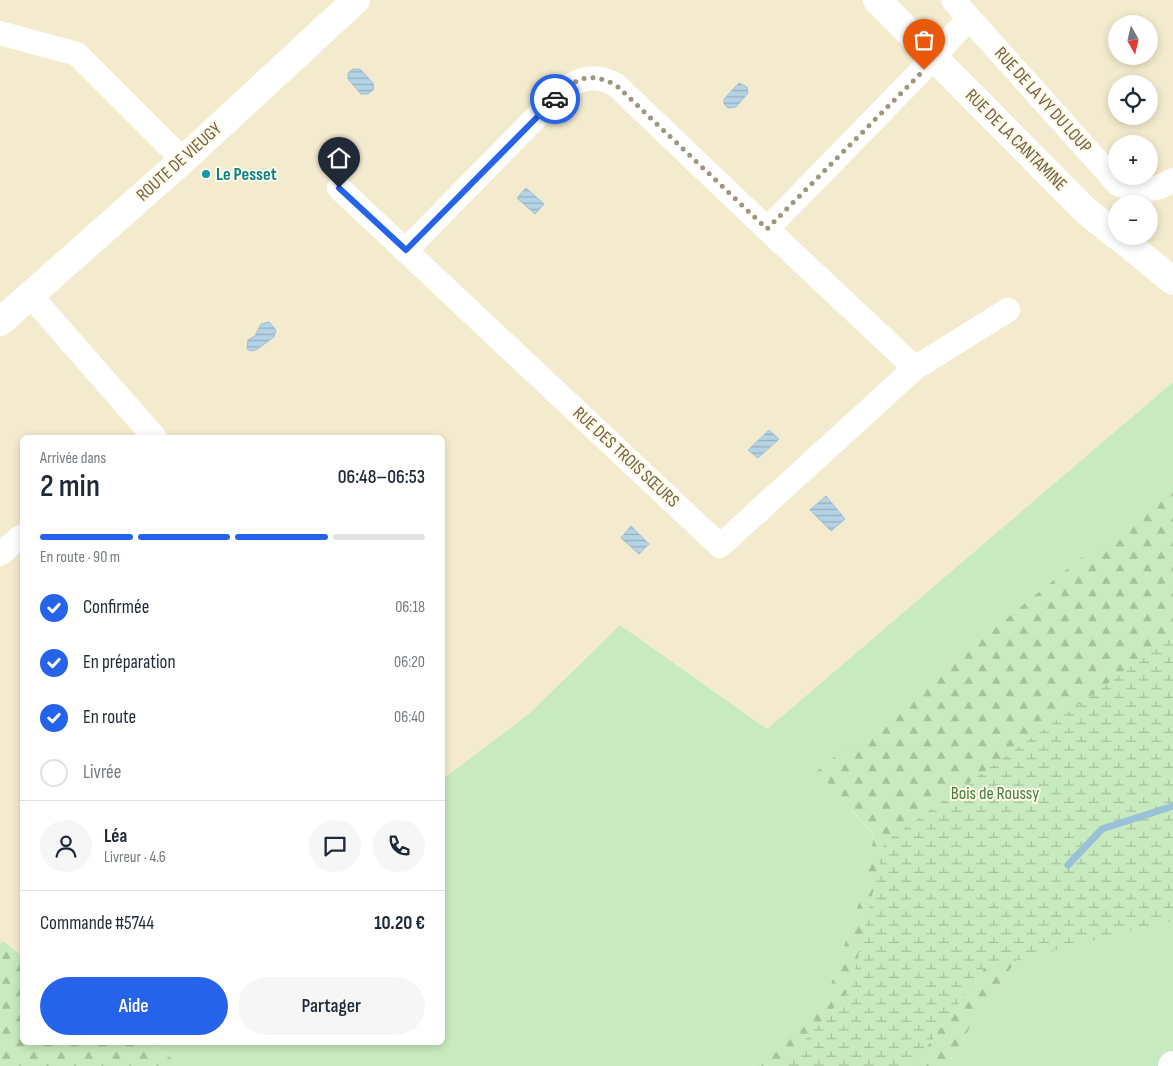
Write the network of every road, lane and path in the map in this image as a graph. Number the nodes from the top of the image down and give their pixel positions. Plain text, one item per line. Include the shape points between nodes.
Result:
1 (356, 0) edge
2 (877, 0) edge
3 (952, 0) edge
4 (969, 18) junction
5 (0, 33) edge
6 (934, 58) junction
7 (183, 160) junction
8 (1173, 180) edge
9 (339, 188) dead end
10 (1108, 228) edge
11 (767, 229) junction
12 (1129, 245) edge
13 (406, 250) junction
14 (1173, 281) edge
15 (30, 295) junction
16 (1008, 310) dead end
17 (0, 322) edge
18 (915, 368) junction
19 (148, 435) edge
20 (20, 538) edge
21 (0, 554) edge

1 - 7 street, ROUTE DE VIEUGY
2 - 6 street, RUE DE LA CANTAMINE
3 - 4 street, RUE DE LA VY DU LOUP
4 - 6 street
4 - 8 street, RUE DE LA VY DU LOUP via 1118,184 1130,190 1148,190
5 - 7 street via 77,54
6 - 10 street, RUE DE LA CANTAMINE via 1086,210
6 - 11 street
7 - 15 street, ROUTE DE VIEUGY
9 - 13 street, RUE DES TROIS SŒURS
11 - 13 street via 616,85 603,78 588,77 562,91
11 - 18 street
12 - 14 street, RUE DE LA CANTAMINE
13 - 18 street, RUE DES TROIS SŒURS via 720,546
15 - 17 street, ROUTE DE VIEUGY
15 - 19 street
16 - 18 street, RUE DES TROIS SŒURS
20 - 21 street

